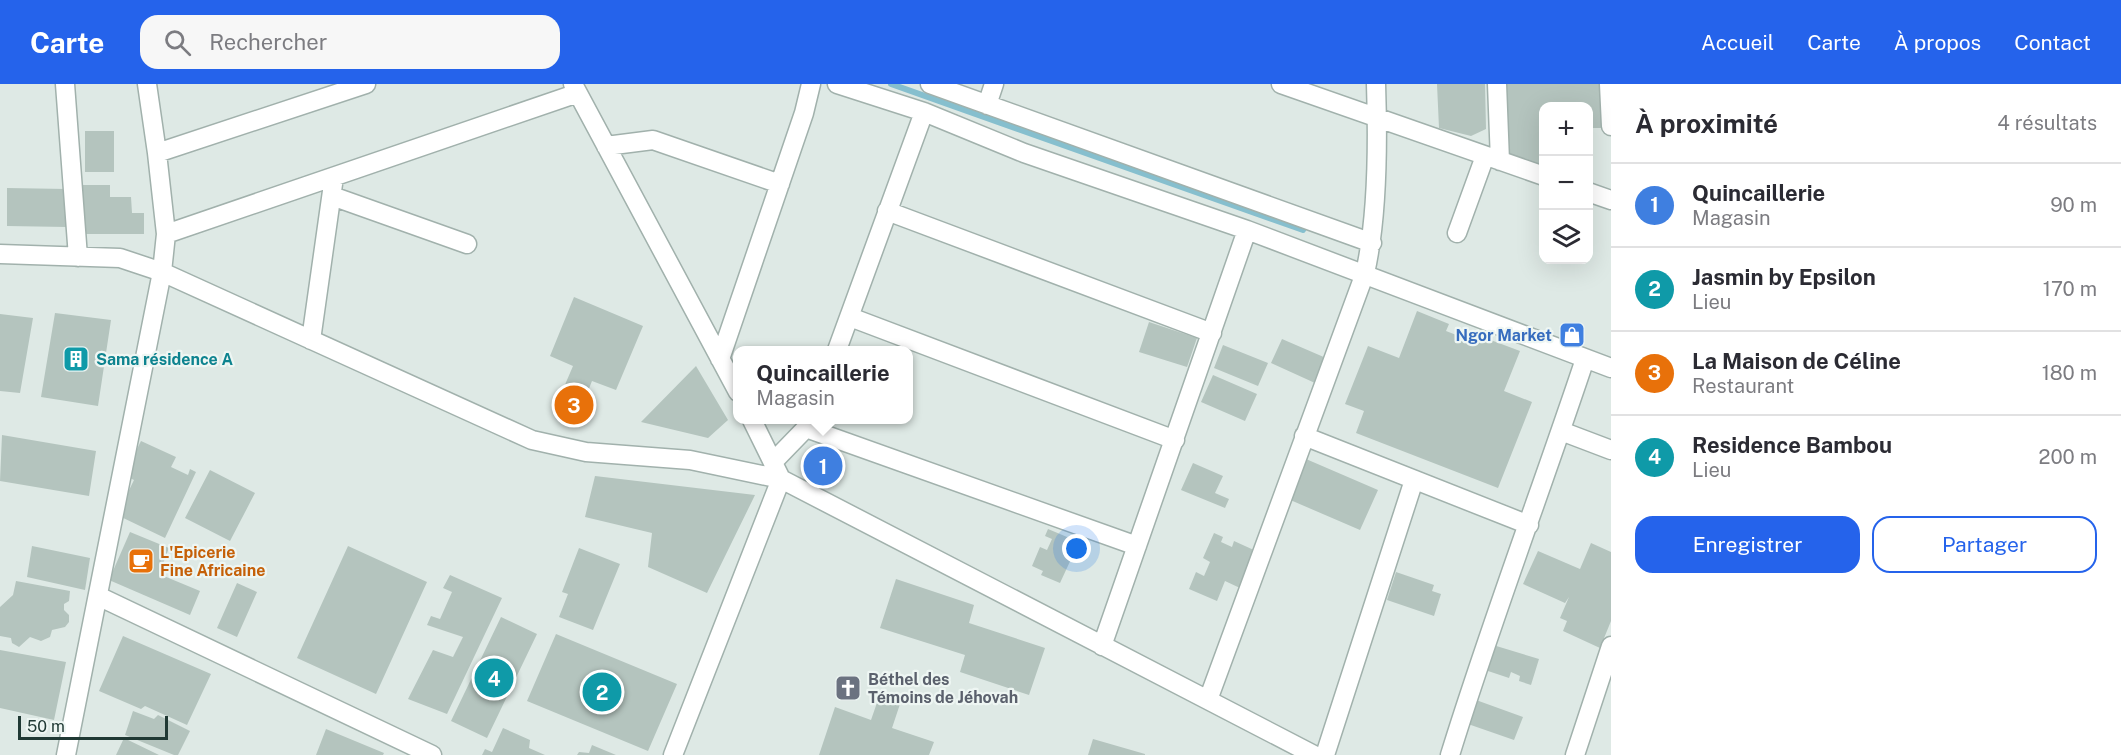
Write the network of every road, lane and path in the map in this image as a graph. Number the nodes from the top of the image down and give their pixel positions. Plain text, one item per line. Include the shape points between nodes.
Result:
1 (65, 84) edge
2 (147, 84) edge
3 (366, 84) edge
4 (811, 84) edge
5 (837, 84) edge
6 (930, 84) edge
7 (994, 84) edge
8 (1281, 84) edge
9 (1376, 84) edge
10 (1497, 84) edge
11 (1609, 84) edge
12 (576, 89) edge
13 (987, 105) junction
14 (1611, 108) edge
15 (924, 112) junction
16 (1377, 118) junction
17 (1611, 126) edge
18 (606, 146) junction
19 (157, 153) junction
20 (1492, 158) junction
21 (1539, 175) edge
22 (334, 177) junction
23 (780, 184) junction
24 (1593, 194) edge
25 (332, 196) junction
26 (1611, 200) edge
27 (887, 211) junction
28 (1247, 230) junction
29 (1457, 232) dead end
30 (166, 234) junction
31 (1372, 243) junction
32 (467, 244) dead end
33 (0, 254) edge
34 (78, 257) junction
35 (162, 272) junction
36 (1365, 273) junction
37 (850, 317) junction
38 (1212, 333) junction
39 (311, 340) junction
40 (839, 346) edge
41 (720, 359) junction
42 (1585, 359) junction
43 (1611, 368) edge
44 (733, 383) edge
45 (754, 424) edge
46 (807, 424) edge
47 (1561, 431) junction
48 (1304, 436) junction
49 (1175, 440) junction
50 (1611, 450) edge
51 (774, 461) junction
52 (782, 479) junction
53 (1414, 480) junction
54 (1529, 525) junction
55 (1137, 546) junction
56 (98, 596) junction
57 (1102, 646) junction
58 (1611, 646) edge
59 (1208, 700) junction
60 (66, 755) edge
61 (432, 755) edge
62 (674, 755) edge
63 (1314, 755) edge
64 (1325, 755) edge
65 (1450, 755) edge
66 (1575, 755) edge

1 - 34 street
2 - 19 street
3 - 19 street
4 - 23 street
5 - 15 street
6 - 13 street
7 - 13 street
8 - 16 street
9 - 16 street
10 - 20 street
11 - 14 street
12 - 18 street
12 - 22 street
13 - 31 street
14 - 17 street
15 - 27 street
15 - 28 street via 1024,153
16 - 20 street
16 - 31 street
18 - 23 street via 653,140
18 - 41 street
19 - 30 street
20 - 21 street
20 - 29 street
22 - 25 street
22 - 30 street
23 - 41 street
24 - 26 street
25 - 32 street
25 - 39 street
27 - 37 street
27 - 38 street
28 - 36 street
28 - 38 street
30 - 35 street
31 - 36 street
33 - 34 street
34 - 35 street via 120,258
35 - 39 street
35 - 56 street
36 - 42 street
36 - 48 street
37 - 40 street
37 - 49 street
38 - 49 street
39 - 52 street via 532,440 586,452 690,460
41 - 44 street
42 - 43 street
42 - 47 street
45 - 51 street
46 - 51 street
46 - 55 street
47 - 50 street
47 - 54 street
48 - 53 street
48 - 59 street
49 - 55 street
51 - 52 street
52 - 57 street
52 - 62 street
53 - 54 street
53 - 64 street
54 - 65 street
55 - 57 street
56 - 60 street
56 - 61 street
57 - 59 street
58 - 66 street
59 - 63 street

